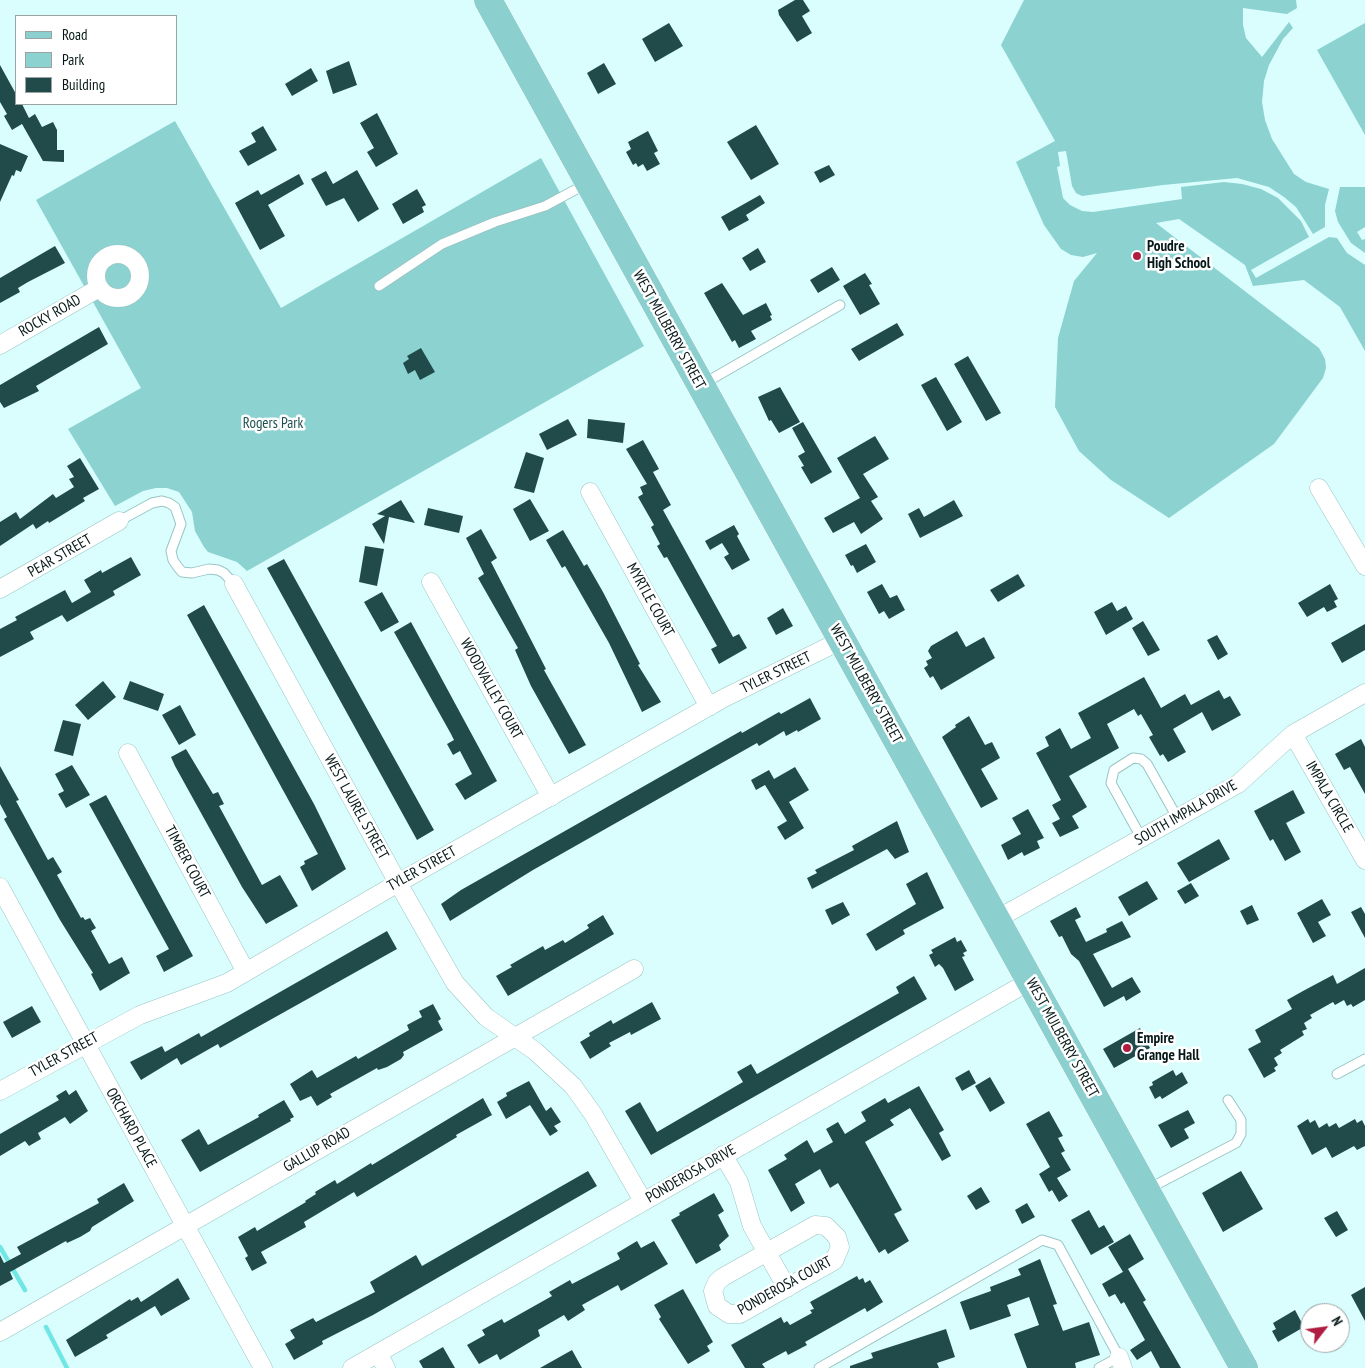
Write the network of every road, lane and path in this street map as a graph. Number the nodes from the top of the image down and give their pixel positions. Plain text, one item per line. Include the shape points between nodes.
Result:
1 (488, 0) edge
2 (588, 183) junction
3 (379, 286) dead end
4 (100, 288) dead end
5 (840, 305) dead end
6 (0, 345) edge
7 (700, 386) junction
8 (1319, 488) dead end
9 (590, 492) dead end
10 (119, 521) joint
11 (1365, 566) edge
12 (431, 582) dead end
13 (234, 584) joint
14 (0, 589) edge
15 (842, 640) junction
16 (1365, 693) edge
17 (709, 707) junction
18 (1293, 734) junction
19 (128, 753) dead end
20 (551, 797) junction
21 (1178, 819) junction
22 (1142, 839) junction
23 (1365, 860) edge
24 (398, 883) junction
25 (0, 888) edge
26 (997, 919) junction
27 (634, 969) dead end
28 (246, 972) junction
29 (1030, 981) junction
30 (515, 1037) junction
31 (84, 1044) junction
32 (1365, 1059) edge
33 (1337, 1074) dead end
34 (0, 1091) edge
35 (1228, 1100) dead end
36 (723, 1155) junction
37 (1146, 1190) junction
38 (643, 1201) junction
39 (184, 1226) junction
40 (766, 1252) junction
41 (787, 1288) junction
42 (0, 1332) edge
43 (382, 1361) edge
44 (1121, 1362) edge
45 (263, 1368) edge
46 (352, 1368) edge
47 (819, 1368) edge
48 (1099, 1368) edge
49 (1244, 1368) edge

1 - 2 main road, WEST MULBERRY STREET
2 - 3 lane via 546,206 450,241
2 - 7 main road, WEST MULBERRY STREET
4 - 6 street, ROCKY ROAD
5 - 7 lane
7 - 15 main road, WEST MULBERRY STREET
8 - 11 street
9 - 17 street, MYRTLE COURT
10 - 13 lane via 152,503 170,503 182,524 171,551 177,566 182,572 192,573 218,570
10 - 14 street, PEAR STREET
12 - 20 street, WOODVALLEY COURT
13 - 24 street, WEST LAUREL STREET
15 - 17 street, TYLER STREET
15 - 26 main road, WEST MULBERRY STREET
16 - 18 street, SOUTH IMPALA DRIVE
17 - 20 street, TYLER STREET
18 - 21 street, SOUTH IMPALA DRIVE via 1238,784
18 - 23 street, IMPALA CIRCLE
19 - 28 street, TIMBER COURT
20 - 24 street, TYLER STREET
21 - 22 street, SOUTH IMPALA DRIVE
21 - 22 lane via 1147,764 1134,758 1114,770 1111,783
22 - 26 street, SOUTH IMPALA DRIVE
24 - 28 street, TYLER STREET
24 - 30 street, WEST LAUREL STREET via 465,995 486,1017
25 - 31 street, ORCHARD PLACE
26 - 29 main road, WEST MULBERRY STREET
27 - 30 street, GALLUP ROAD
28 - 31 street, TYLER STREET via 226,983 140,1014
29 - 36 street, PONDEROSA DRIVE
29 - 37 main road, WEST MULBERRY STREET
30 - 38 street, WEST LAUREL STREET via 573,1086 593,1114
30 - 39 street, GALLUP ROAD
31 - 34 street, TYLER STREET
31 - 39 street, ORCHARD PLACE
32 - 33 lane
35 - 37 lane via 1241,1120 1241,1134 1236,1143
36 - 38 street, PONDEROSA DRIVE
36 - 40 street via 739,1182 752,1226
37 - 49 main road, WEST MULBERRY STREET
38 - 43 street, PONDEROSA DRIVE
39 - 42 street, GALLUP ROAD
39 - 45 street, ORCHARD PLACE
40 - 41 street
40 - 41 street, PONDEROSA COURT via 815,1226 826,1226 837,1237 839,1252 834,1261
40 - 41 street, PONDEROSA COURT via 717,1282 713,1291 717,1306 729,1314 740,1314
43 - 46 street, PONDEROSA DRIVE
44 - 47 lane via 1058,1245 1042,1240
44 - 48 lane

